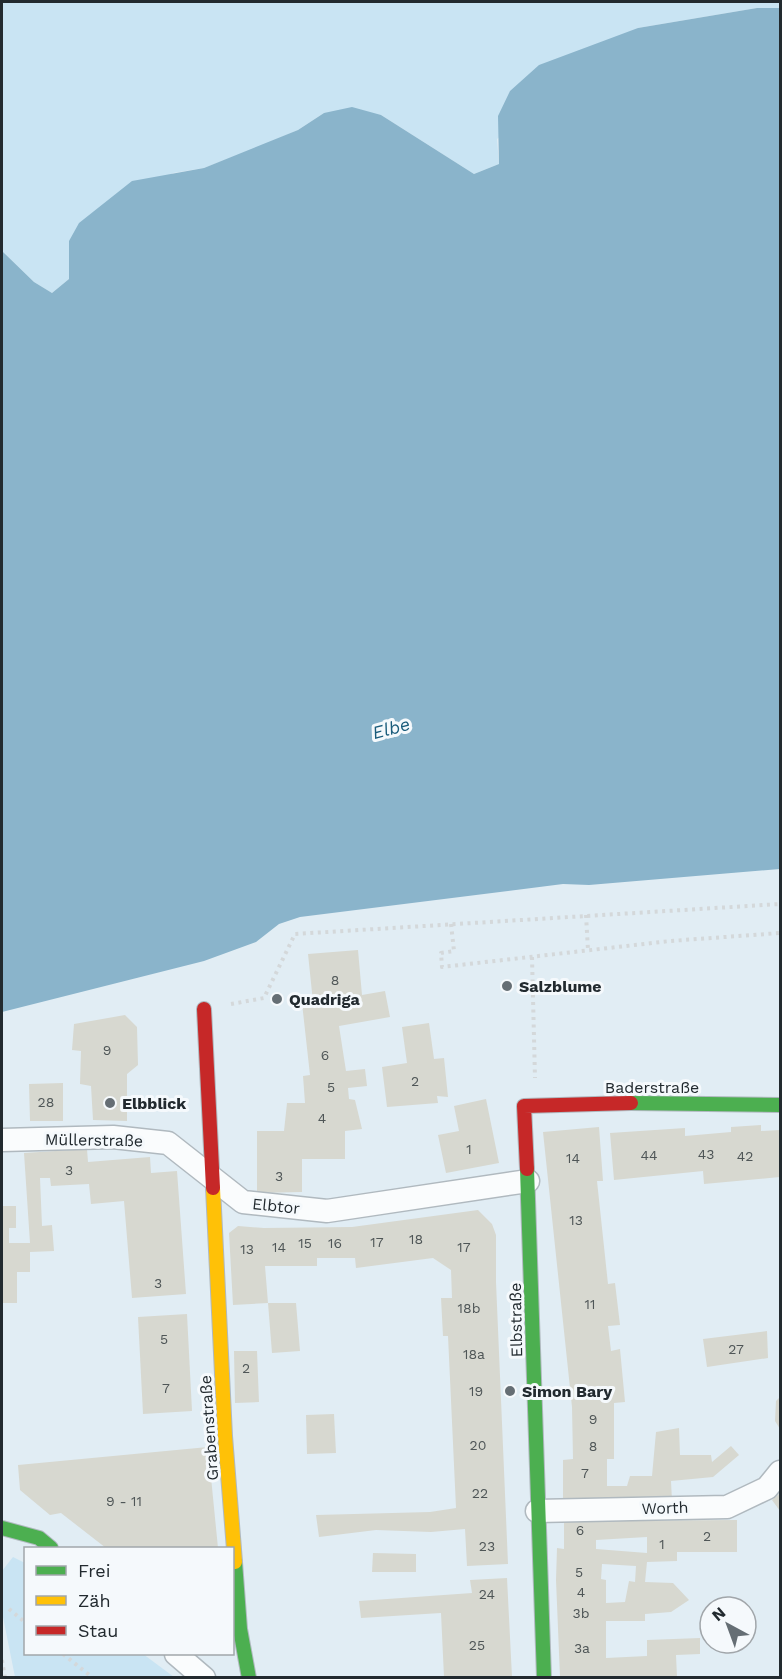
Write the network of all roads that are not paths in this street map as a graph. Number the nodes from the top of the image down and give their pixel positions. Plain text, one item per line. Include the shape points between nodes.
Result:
1 (204, 1009) road end
2 (780, 1105) edge
3 (530, 1106) joint
4 (2, 1140) edge
5 (212, 1175) junction
6 (528, 1181) junction
7 (780, 1472) edge
8 (537, 1511) junction
9 (2, 1528) edge
10 (50, 1547) edge
11 (234, 1547) edge
12 (234, 1552) edge
13 (178, 1655) edge
14 (204, 1677) edge
15 (249, 1677) edge
16 (544, 1677) edge

1 - 5 street
2 - 3 street, Baderstraße
3 - 6 street, Elbstraße
4 - 5 street, Müllerstraße via 112,1137 168,1143
5 - 6 street, Elbtor via 243,1202 327,1211
5 - 11 street, Grabenstraße
6 - 8 street, Elbstraße
7 - 8 street, Worth via 767,1488 727,1507
8 - 16 street, Elbstraße
9 - 10 street via 39,1538
12 - 15 street, Grabenstraße via 240,1629
13 - 14 street

